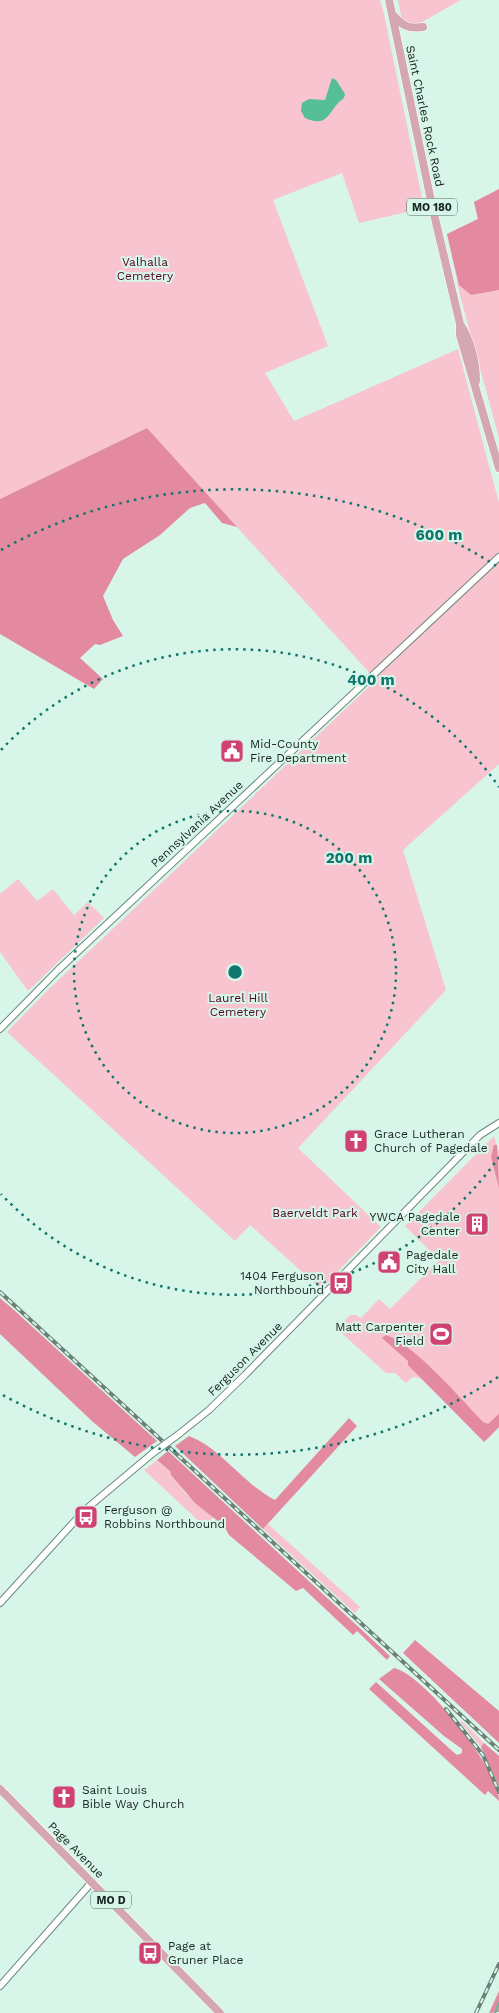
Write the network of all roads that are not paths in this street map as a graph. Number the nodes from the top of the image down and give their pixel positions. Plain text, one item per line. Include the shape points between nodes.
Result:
1 (389, 0) edge
2 (392, 13) junction
3 (423, 27) dead end
4 (499, 468) edge
5 (499, 557) edge
6 (0, 1029) edge
7 (499, 1123) edge
8 (0, 1603) edge
9 (0, 1788) edge
10 (92, 1882) junction
11 (0, 1986) edge
12 (220, 2013) edge

1 - 2 main road, Saint Charles Rock Road / MO 180
2 - 3 main road via 402,25
2 - 4 main road, Saint Charles Rock Road / MO 180 via 433,210
5 - 6 street, Pennsylvania Avenue via 58,970
7 - 8 street, Ferguson Avenue, bridge via 480,1135 209,1410 85,1510
9 - 10 main road, Page Avenue / MO D
10 - 11 street
10 - 12 main road, Page Avenue / MO D

